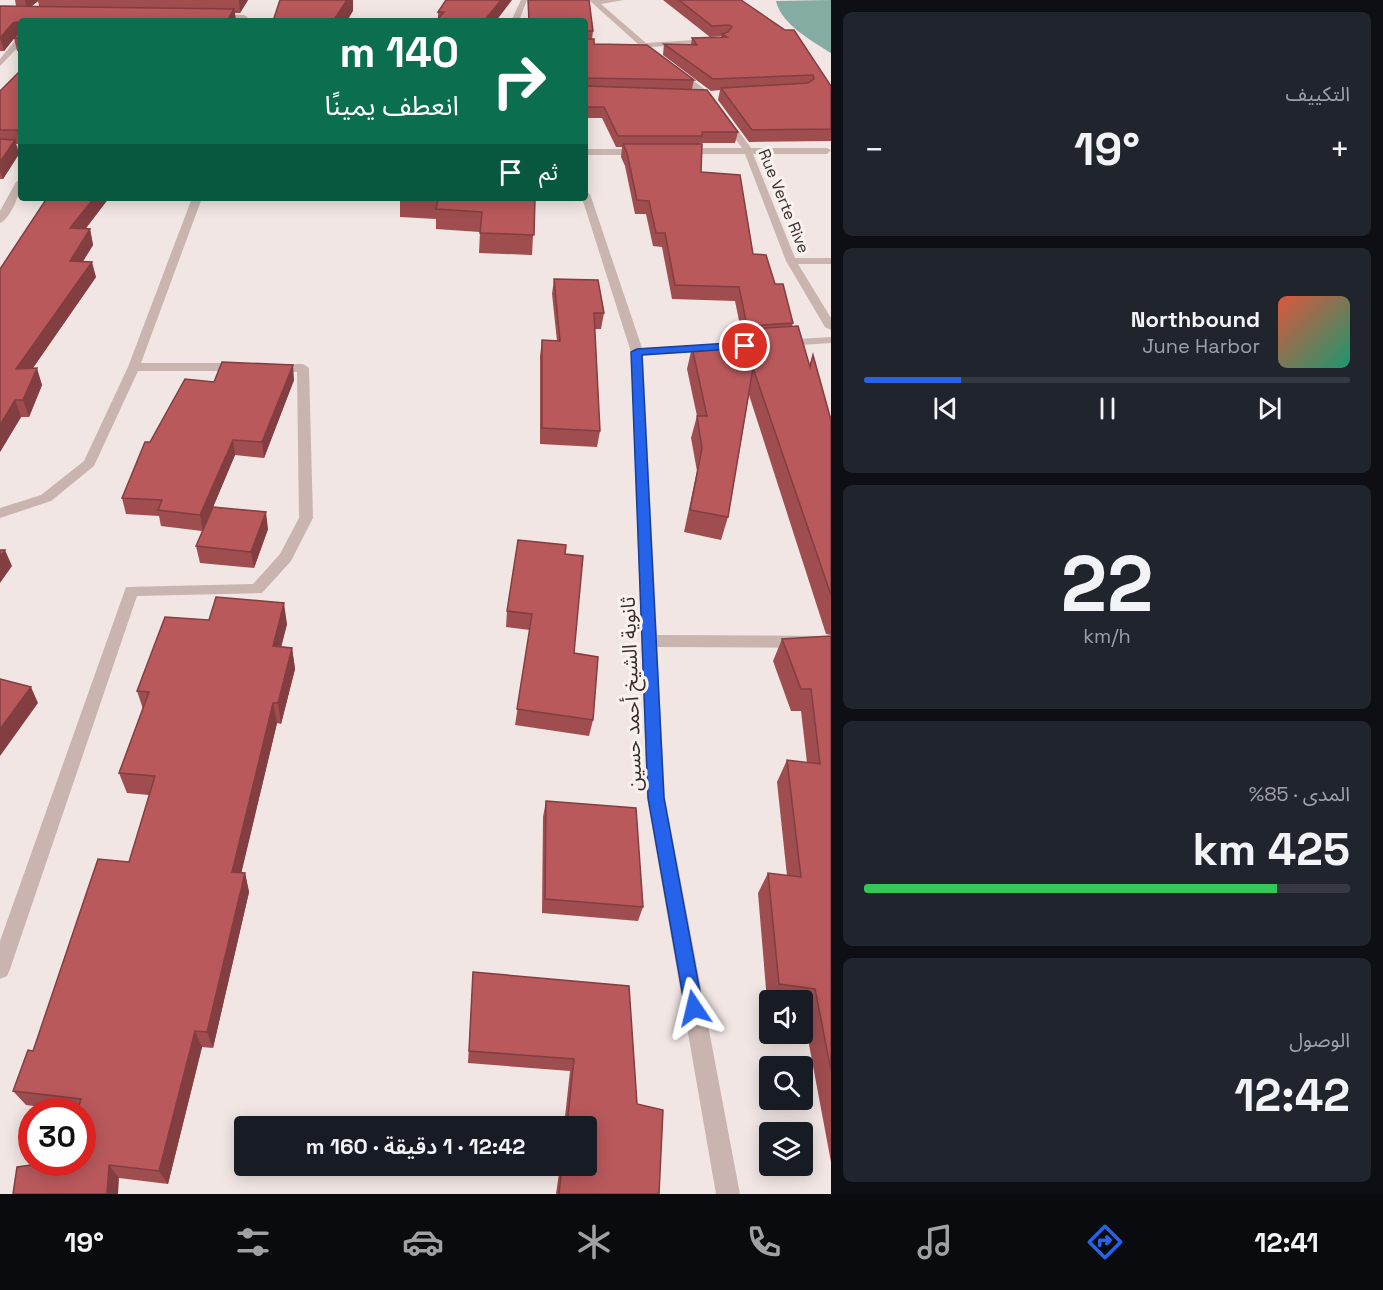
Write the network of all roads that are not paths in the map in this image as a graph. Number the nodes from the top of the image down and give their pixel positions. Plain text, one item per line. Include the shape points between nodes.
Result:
1 (524, 0) edge
2 (621, 0) edge
3 (593, 1) edge
4 (211, 16) edge
5 (244, 17) dead end
6 (516, 18) edge
7 (724, 40) edge
8 (18, 43) edge
9 (631, 46) edge
10 (642, 46) junction
11 (661, 60) edge
12 (0, 64) edge
13 (670, 67) edge
14 (686, 95) edge
15 (719, 95) edge
16 (708, 96) junction
17 (0, 148) edge
18 (18, 149) edge
19 (748, 151) junction
20 (826, 151) dead end
21 (588, 152) edge
22 (655, 152) edge
23 (667, 152) edge
24 (18, 187) edge
25 (196, 201) edge
26 (587, 201) edge
27 (0, 220) edge
28 (791, 261) junction
29 (831, 261) edge
30 (831, 327) edge
31 (831, 340) edge
32 (637, 352) junction
33 (134, 367) junction
34 (0, 513) edge
35 (650, 641) junction
36 (831, 642) edge
37 (0, 969) edge
38 (728, 1194) edge

1 - 6 street
2 - 3 street
3 - 10 street
4 - 5 street
7 - 10 street
8 - 12 street
9 - 10 street
10 - 11 street
13 - 16 street, Rue Verte Rive
14 - 16 street
15 - 16 street
16 - 19 street, Rue Verte Rive
17 - 18 street
19 - 20 street
19 - 23 street
19 - 28 street, Rue Verte Rive
21 - 22 street
24 - 27 street
25 - 33 street
26 - 32 street, ثانوية الشيخ أحمد حسين
28 - 29 street
28 - 30 street, Rue Verte Rive
31 - 32 street
32 - 35 street, ثانوية الشيخ أحمد حسين
33 - 34 street via 89,463 46,498
33 - 37 street via 303,368 306,518 286,557 257,590 131,591
35 - 36 street
35 - 38 street, ثانوية الشيخ أحمد حسين via 656,798

